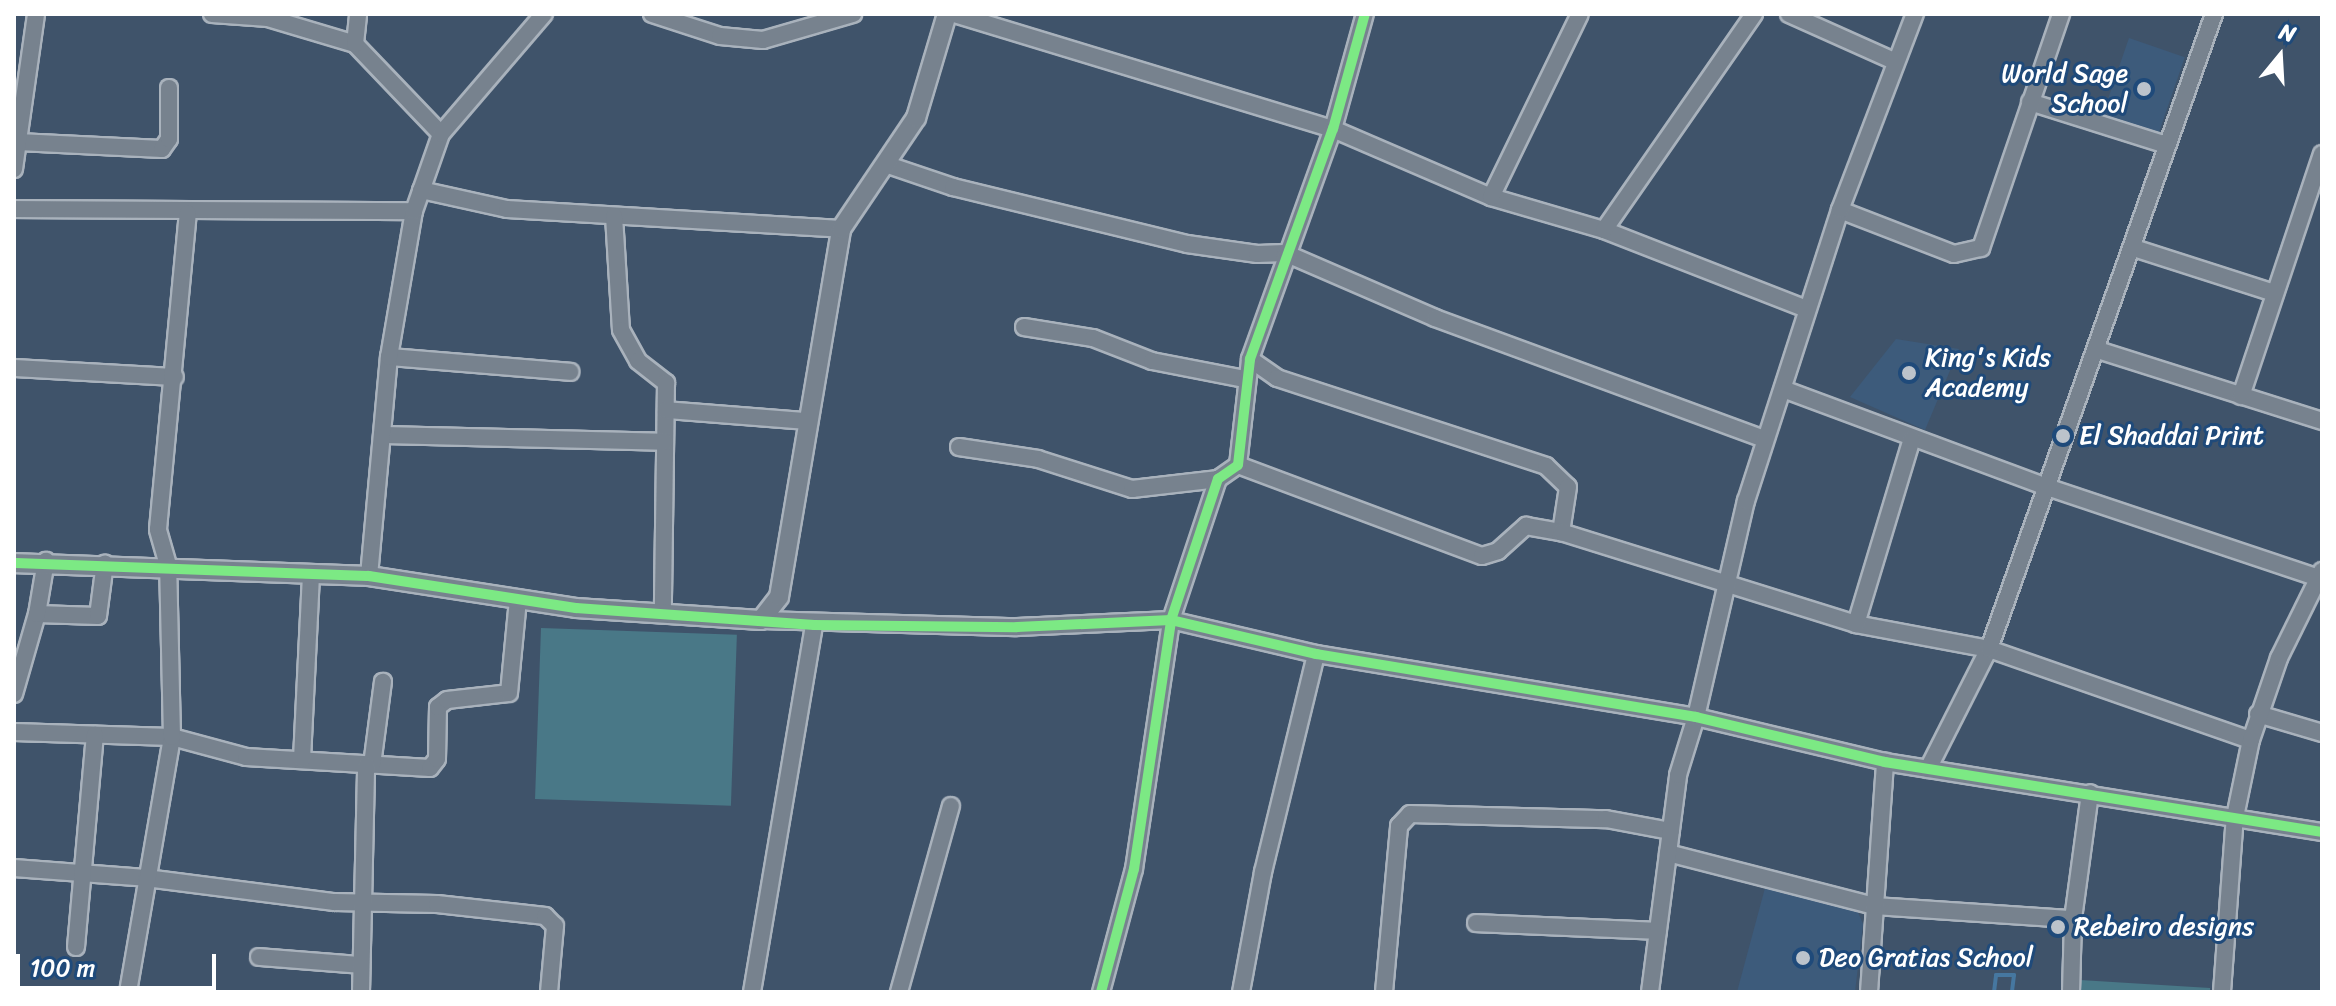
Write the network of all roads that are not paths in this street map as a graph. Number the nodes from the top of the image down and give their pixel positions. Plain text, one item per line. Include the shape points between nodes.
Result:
1 (36, 14) edge
2 (212, 14) edge
3 (358, 14) edge
4 (544, 14) edge
5 (652, 14) edge
6 (853, 14) edge
7 (947, 14) edge
8 (954, 14) edge
9 (1366, 14) edge
10 (1580, 14) edge
11 (1754, 14) edge
12 (1789, 14) edge
13 (1915, 14) edge
14 (2061, 14) edge
15 (2214, 14) edge
16 (268, 16) edge
17 (355, 44) junction
18 (1894, 61) junction
19 (169, 88) dead end
20 (2030, 102) junction
21 (1333, 129) junction
22 (441, 134) junction
23 (18, 142) junction
24 (2166, 145) junction
25 (2322, 154) edge
26 (888, 165) junction
27 (14, 169) edge
28 (421, 190) junction
29 (1491, 197) junction
30 (14, 209) edge
31 (1840, 210) junction
32 (414, 211) junction
33 (188, 213) junction
34 (614, 216) junction
35 (841, 229) junction
36 (1604, 230) junction
37 (2134, 248) junction
38 (1285, 253) junction
39 (2274, 293) junction
40 (1807, 309) junction
41 (1024, 327) dead end
42 (2098, 350) junction
43 (389, 357) junction
44 (1250, 359) junction
45 (14, 368) edge
46 (570, 372) dead end
47 (175, 377) junction
48 (1245, 379) junction
49 (1783, 389) junction
50 (2241, 396) junction
51 (666, 410) junction
52 (806, 421) junction
53 (2322, 421) edge
54 (382, 435) junction
55 (1912, 438) junction
56 (1763, 439) junction
57 (665, 442) junction
58 (959, 447) dead end
59 (1238, 465) junction
60 (1218, 479) junction
61 (2047, 487) junction
62 (1561, 532) junction
63 (46, 561) junction
64 (14, 563) edge
65 (105, 563) junction
66 (168, 565) junction
67 (311, 573) junction
68 (369, 576) junction
69 (2321, 576) edge
70 (1724, 586) junction
71 (518, 599) junction
72 (663, 611) junction
73 (37, 614) junction
74 (761, 620) junction
75 (1171, 620) junction
76 (1856, 624) junction
77 (814, 625) junction
78 (1989, 649) junction
79 (1316, 654) junction
80 (383, 682) dead end
81 (14, 694) edge
82 (2258, 714) junction
83 (1696, 717) junction
84 (14, 732) edge
85 (2322, 733) edge
86 (95, 735) junction
87 (172, 737) junction
88 (2251, 740) junction
89 (302, 759) junction
90 (1885, 762) junction
91 (369, 765) junction
92 (1928, 769) junction
93 (2090, 793) junction
94 (951, 806) dead end
95 (2235, 817) junction
96 (1671, 831) junction
97 (2322, 832) edge
98 (1668, 853) junction
99 (14, 868) edge
100 (81, 873) junction
101 (146, 878) junction
102 (362, 903) junction
103 (1875, 906) junction
104 (2073, 919) junction
105 (1476, 923) dead end
106 (1658, 931) junction
107 (76, 947) dead end
108 (259, 957) dead end
109 (361, 965) junction
110 (128, 992) edge
111 (361, 992) edge
112 (549, 992) edge
113 (752, 992) edge
114 (899, 992) edge
115 (1101, 992) edge
116 (1241, 992) edge
117 (1384, 992) edge
118 (1650, 992) edge
119 (1869, 992) edge
120 (2071, 992) edge
121 (2222, 992) edge

1 - 23 street
2 - 16 street
3 - 17 street
4 - 22 street
5 - 6 street via 720,36 763,40
7 - 26 street via 916,118
8 - 21 street
9 - 21 street
10 - 29 street
11 - 36 street
12 - 18 street
13 - 18 street
14 - 20 street
15 - 24 street
16 - 17 street
17 - 22 street
18 - 31 street
19 - 23 street via 169,139 162,149
20 - 24 street
20 - 31 street via 1981,248 1954,254
21 - 29 street
21 - 38 street
22 - 28 street
23 - 27 street
24 - 37 street
25 - 39 street
26 - 35 street
26 - 38 street via 953,187 1187,244
28 - 32 street
28 - 34 street via 507,209
29 - 36 street
30 - 33 street
31 - 40 street
32 - 33 street
32 - 43 street
33 - 47 street
34 - 35 street
34 - 51 street via 621,330 638,361 666,383
35 - 52 street
36 - 40 street
37 - 39 street
37 - 42 street
38 - 44 street via 1268,322
38 - 56 street via 1435,318
39 - 50 street
40 - 49 street
41 - 48 street via 1093,338 1152,361
42 - 50 street
42 - 61 street
43 - 46 street
43 - 54 street
44 - 48 street
44 - 62 street via 1277,378 1559,474 1568,487
45 - 47 street
47 - 66 street via 160,469 158,529
48 - 59 street
49 - 55 street
49 - 56 street
50 - 53 street
51 - 52 street
51 - 57 street
52 - 74 street via 779,597
54 - 57 street
54 - 68 street
55 - 61 street
55 - 76 street
56 - 70 street
57 - 72 street
58 - 60 street via 1038,459 1132,489
59 - 60 street
59 - 62 street via 1482,556 1498,551 1526,526
60 - 75 street
61 - 69 street
61 - 78 street
62 - 70 street
63 - 64 street
63 - 65 street
63 - 73 street
65 - 66 street
65 - 73 street via 98,616
66 - 67 street
66 - 87 street
67 - 68 street
67 - 89 street
68 - 71 street
69 - 82 street
70 - 76 street
70 - 83 street
71 - 72 street via 576,608
71 - 91 street via 509,693 447,700 438,707 437,759 430,768
72 - 74 street
73 - 81 street
74 - 77 street
75 - 77 street via 1017,627
75 - 79 street
75 - 115 street via 1134,869
76 - 78 street
77 - 113 street
78 - 88 street
78 - 92 street
79 - 83 street
79 - 116 street via 1266,858
80 - 91 street
82 - 85 street
82 - 88 street
83 - 90 street
83 - 96 street via 1678,775
84 - 86 street
86 - 87 street
86 - 100 street
87 - 89 street via 246,757
87 - 101 street
88 - 95 street
89 - 91 street
90 - 92 street
90 - 103 street
91 - 102 street
92 - 93 street
93 - 95 street
93 - 104 street
94 - 114 street
95 - 97 street
95 - 121 street
96 - 98 street
96 - 117 street via 1606,819 1410,814 1399,826
98 - 103 street
98 - 106 street
99 - 100 street
100 - 101 street
100 - 107 street
101 - 102 street
101 - 110 street
102 - 109 street
102 - 112 street via 437,904 552,918
103 - 104 street
103 - 119 street
104 - 120 street
105 - 106 street
106 - 118 street
108 - 109 street
109 - 111 street

